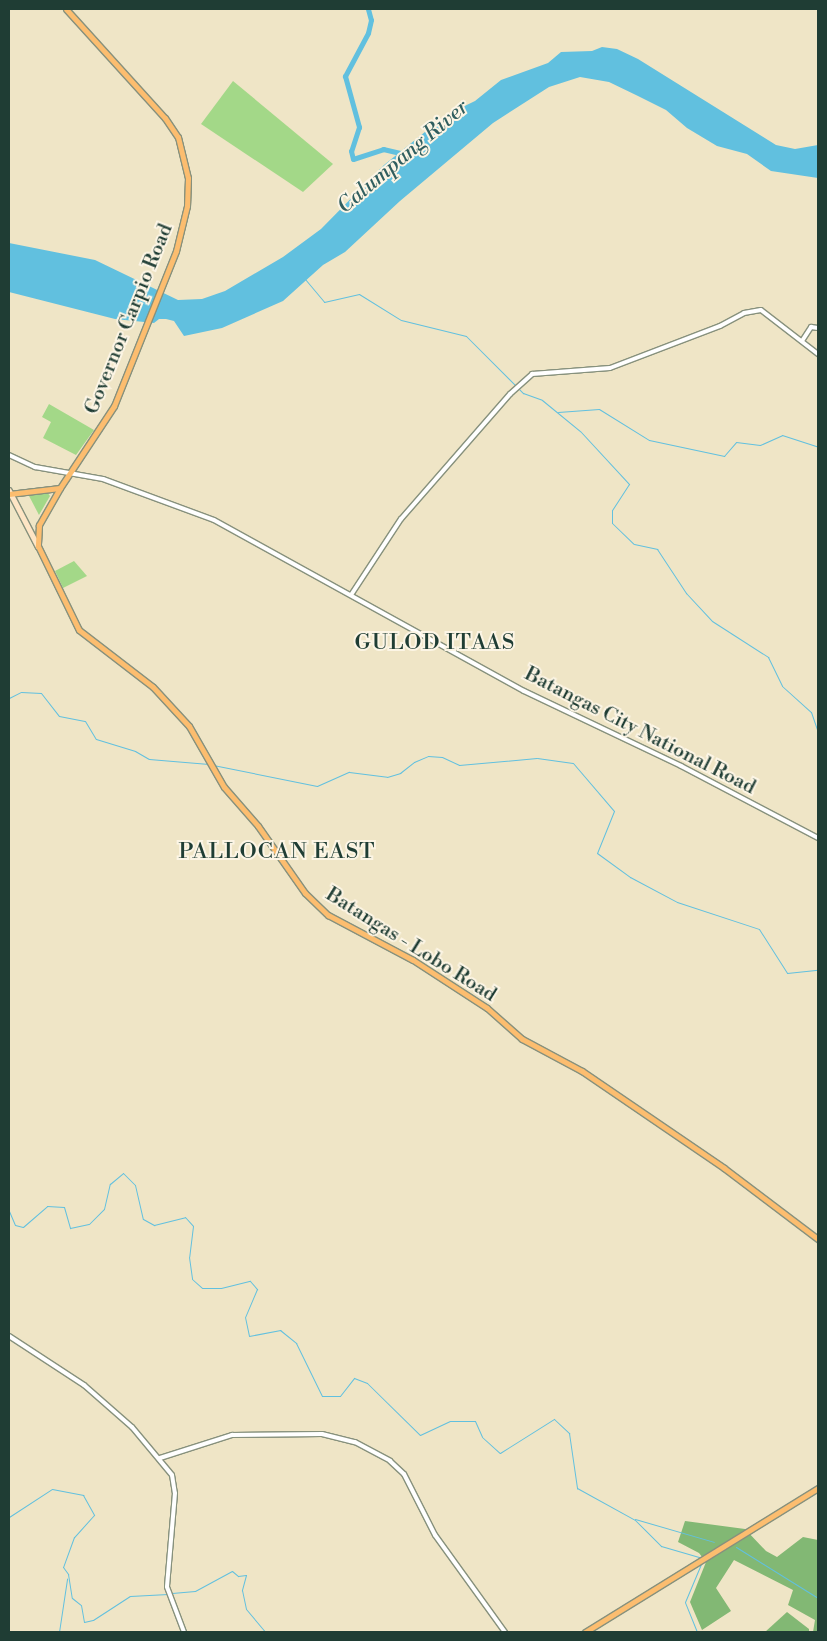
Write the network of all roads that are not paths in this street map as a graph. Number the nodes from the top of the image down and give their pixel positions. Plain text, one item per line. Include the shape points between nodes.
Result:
1 (66, 9) edge
2 (818, 328) edge
3 (802, 341) junction
4 (818, 354) edge
5 (9, 455) edge
6 (71, 473) junction
7 (60, 488) junction
8 (9, 492) edge
9 (38, 546) junction
10 (351, 595) junction
11 (818, 838) edge
12 (818, 1239) edge
13 (9, 1336) edge
14 (160, 1458) junction
15 (818, 1488) edge
16 (184, 1632) edge
17 (505, 1632) edge
18 (585, 1632) edge

1 - 6 main road, Governor Carpio Road via 161,112 183,152 188,178 187,206 178,247 163,286 110,414
2 - 3 street via 810,328
3 - 4 street
3 - 10 street via 760,310 744,313 720,326 610,368 538,372 517,388 401,519
5 - 6 street, Batangas City National Road via 35,467
6 - 7 main road, Governor Carpio Road
6 - 10 street, Batangas City National Road via 103,478 214,520
7 - 8 main road
7 - 9 main road, Governor Carpio Road via 40,520
8 - 9 main road
9 - 12 main road, Batangas - Lobo Road via 82,634 160,694 193,731 211,768 258,826 301,888 328,915 415,961 486,1008 522,1039 582,1071 730,1173
10 - 11 street, Batangas City National Road via 524,691 682,766
13 - 14 street via 74,1378 132,1427
14 - 16 street via 175,1484 167,1576 169,1593
14 - 17 street via 232,1435 322,1434 355,1442 390,1461 404,1474 437,1537
15 - 18 main road

